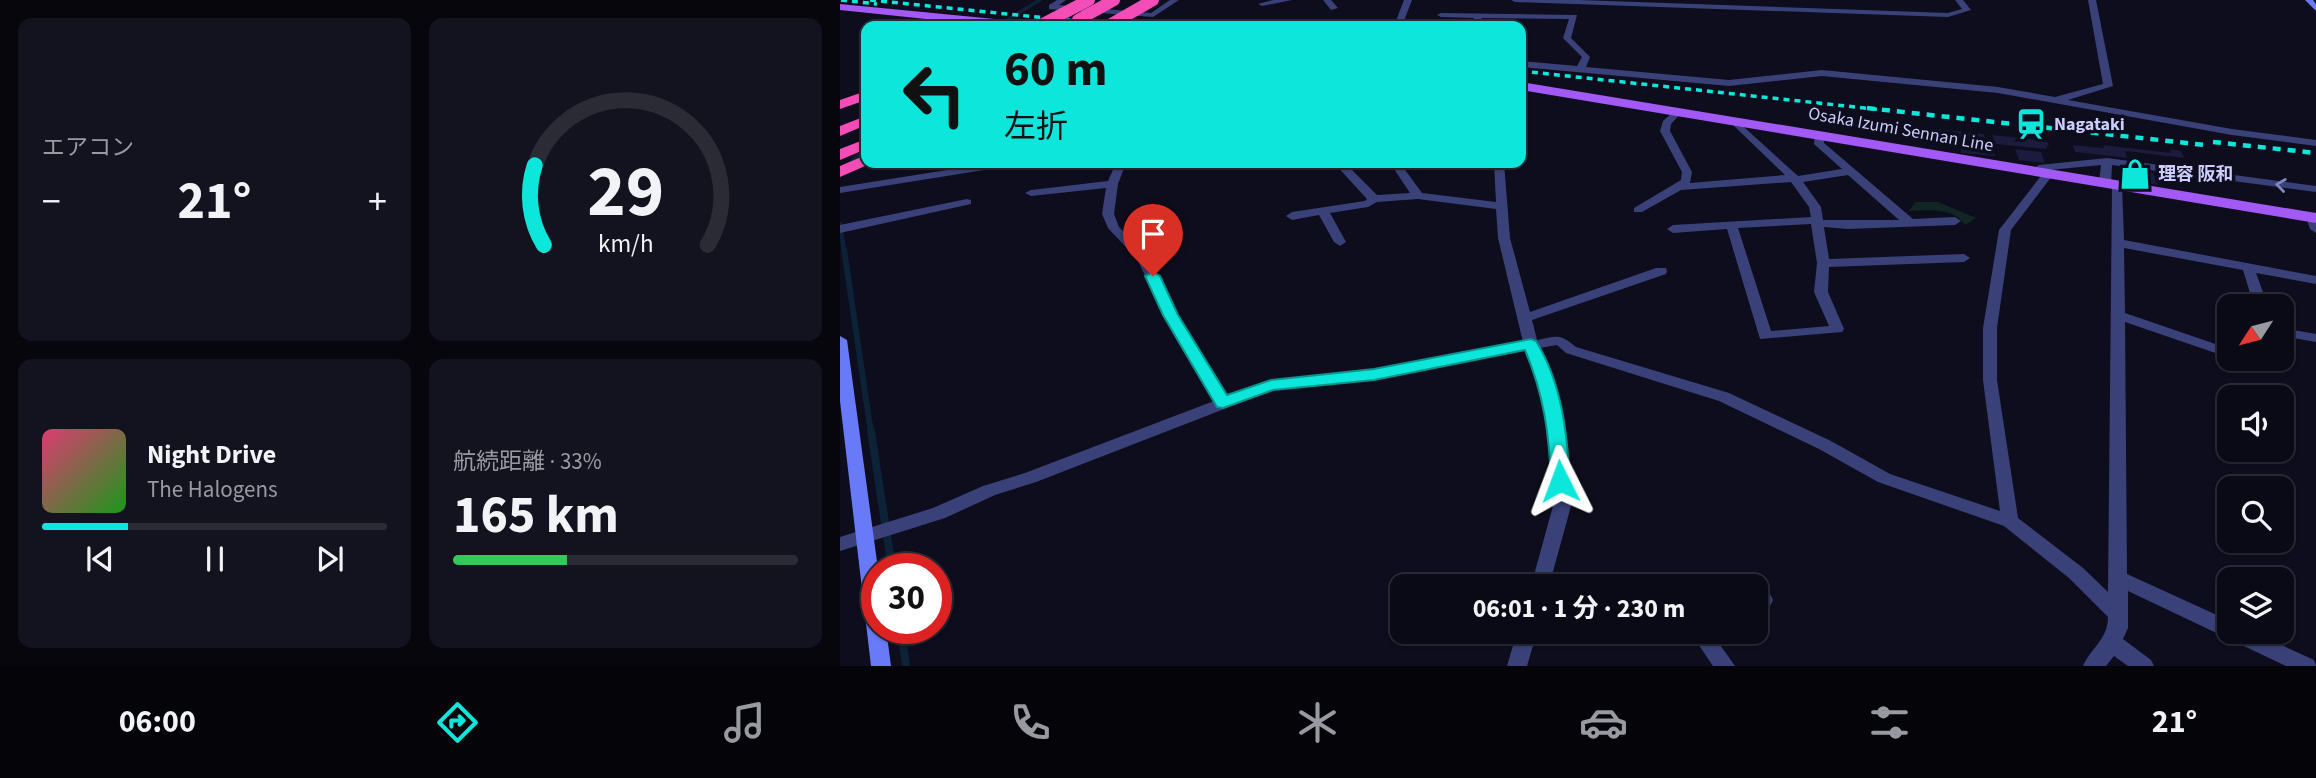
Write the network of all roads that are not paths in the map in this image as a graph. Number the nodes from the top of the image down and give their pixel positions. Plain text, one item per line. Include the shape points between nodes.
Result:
1 (1062, 0) edge
2 (1089, 0) edge
3 (1114, 0) edge
4 (1132, 0) edge
5 (1153, 0) edge
6 (1175, 0) edge
7 (1288, 0) edge
8 (1327, 0) edge
9 (1408, 0) edge
10 (1515, 0) edge
11 (1527, 0) edge
12 (1959, 0) edge
13 (2092, 0) edge
14 (1262, 4) dead end
15 (840, 7) edge
16 (1334, 8) dead end
17 (1441, 15) dead end
18 (1479, 16) junction
19 (1521, 16) junction
20 (972, 21) edge
21 (1049, 21) edge
22 (1076, 21) edge
23 (1095, 21) edge
24 (1117, 21) edge
25 (1400, 21) edge
26 (1477, 21) edge
27 (1526, 65) edge
28 (1580, 70) junction
29 (1526, 87) edge
30 (861, 97) edge
31 (2051, 101) junction
32 (840, 105) edge
33 (861, 108) edge
34 (1678, 111) junction
35 (840, 117) edge
36 (1734, 121) junction
37 (861, 122) edge
38 (840, 131) edge
39 (861, 133) edge
40 (1819, 135) junction
41 (840, 142) edge
42 (2316, 143) edge
43 (861, 146) edge
44 (840, 155) edge
45 (2107, 161) junction
46 (861, 162) edge
47 (978, 168) edge
48 (1119, 168) edge
49 (1344, 168) edge
50 (1398, 168) edge
51 (1499, 168) edge
52 (2025, 170) junction
53 (1850, 171) junction
54 (840, 172) edge
55 (2048, 174) junction
56 (1794, 179) junction
57 (1112, 184) junction
58 (2112, 184) junction
59 (1681, 187) junction
60 (2316, 189) edge
61 (840, 190) edge
62 (1031, 193) dead end
63 (1418, 196) junction
64 (1374, 199) junction
65 (967, 202) dead end
66 (1502, 206) junction
67 (1638, 210) dead end
68 (1324, 211) junction
69 (1292, 216) dead end
70 (1817, 221) junction
71 (1955, 221) dead end
72 (2315, 221) edge
73 (1909, 222) junction
74 (1731, 224) junction
75 (840, 229) edge
76 (1673, 229) dead end
77 (1340, 242) dead end
78 (2118, 243) junction
79 (1964, 258) dead end
80 (1822, 263) junction
81 (2248, 267) junction
82 (1661, 271) dead end
83 (2316, 280) edge
84 (2257, 294) edge
85 (2118, 315) junction
86 (1524, 318) junction
87 (2294, 334) edge
88 (2316, 338) edge
89 (840, 340) edge
90 (1531, 344) junction
91 (840, 349) edge
92 (2217, 349) edge
93 (844, 401) edge
94 (1223, 402) junction
95 (2010, 521) junction
96 (864, 536) junction
97 (840, 544) edge
98 (1543, 574) edge
99 (2118, 578) junction
100 (2116, 612) junction
101 (2217, 624) edge
102 (2111, 642) junction
103 (1523, 644) edge
104 (1709, 644) edge
105 (2259, 644) edge
106 (881, 666) edge
107 (1517, 666) edge
108 (1725, 666) edge
109 (2093, 666) edge
110 (2144, 666) edge
111 (2307, 666) edge

1 - 6 street via 1052,7 1153,15
2 - 21 highway, bridge
3 - 22 highway, bridge
4 - 23 highway
5 - 24 highway, bridge
7 - 14 street
8 - 16 street
9 - 25 street
10 - 11 street
11 - 12 street via 1948,15 1966,10
11 - 19 street
13 - 31 street via 2108,86
15 - 20 main road
17 - 18 street
18 - 19 street
18 - 26 street
19 - 28 street via 1574,17 1567,38 1586,57
27 - 28 street
28 - 31 street via 1729,83 1822,73 1998,90
29 - 34 main road, Osaka Izumi Sennan Line
30 - 32 highway
31 - 42 street
33 - 35 highway
34 - 36 main road, Osaka Izumi Sennan Line
34 - 59 street via 1666,123 1665,131 1687,172
36 - 40 main road, Osaka Izumi Sennan Line
36 - 56 street
37 - 38 highway
39 - 41 highway
40 - 52 main road, Osaka Izumi Sennan Line
40 - 53 street via 1819,144
43 - 44 highway
45 - 52 street
45 - 58 street
60 -> 45 street
46 - 54 highway
47 - 61 street
48 - 57 street
49 - 64 street
50 - 63 street
51 - 66 street
52 - 55 main road, Osaka Izumi Sennan Line
53 - 56 street
53 - 73 street
55 - 58 main road, Osaka Izumi Sennan Line
55 - 95 street via 2005,230 1990,328 1990,380
56 - 59 street
56 - 70 street via 1815,207
57 - 62 street
57 - 94 street via 1108,214 1114,228 1143,257 1171,315
58 - 72 main road, Osaka Izumi Sennan Line
58 - 78 street
59 - 67 street
63 - 64 street
63 - 66 street
64 - 68 street
65 - 75 street
66 - 86 street via 1504,238
68 - 69 street
68 - 77 street
70 - 73 street
70 - 74 street
70 - 80 street
71 - 73 street
74 - 76 street
74 - 80 street via 1765,336 1837,329 1821,292
78 - 81 street
78 - 85 street
79 - 80 street
81 - 83 street
81 - 84 street
82 - 86 street
85 - 92 street
85 - 99 street
86 - 90 street
87 - 88 street
89 - 91 street
90 - 94 street via 1374,374 1271,385
90 - 95 street via 1560,341 1572,350 1694,386 1825,445 1884,478
90 - 98 street via 1546,379 1558,431 1562,506
91 - 93 street
93 - 96 street
94 - 96 street via 939,513
95 - 100 street via 2076,573
96 - 97 street
96 - 106 street
99 - 100 street
99 - 101 street
100 - 102 street via 2118,628
102 - 109 street
102 - 110 street
103 - 107 street
104 - 108 street
105 - 111 street

